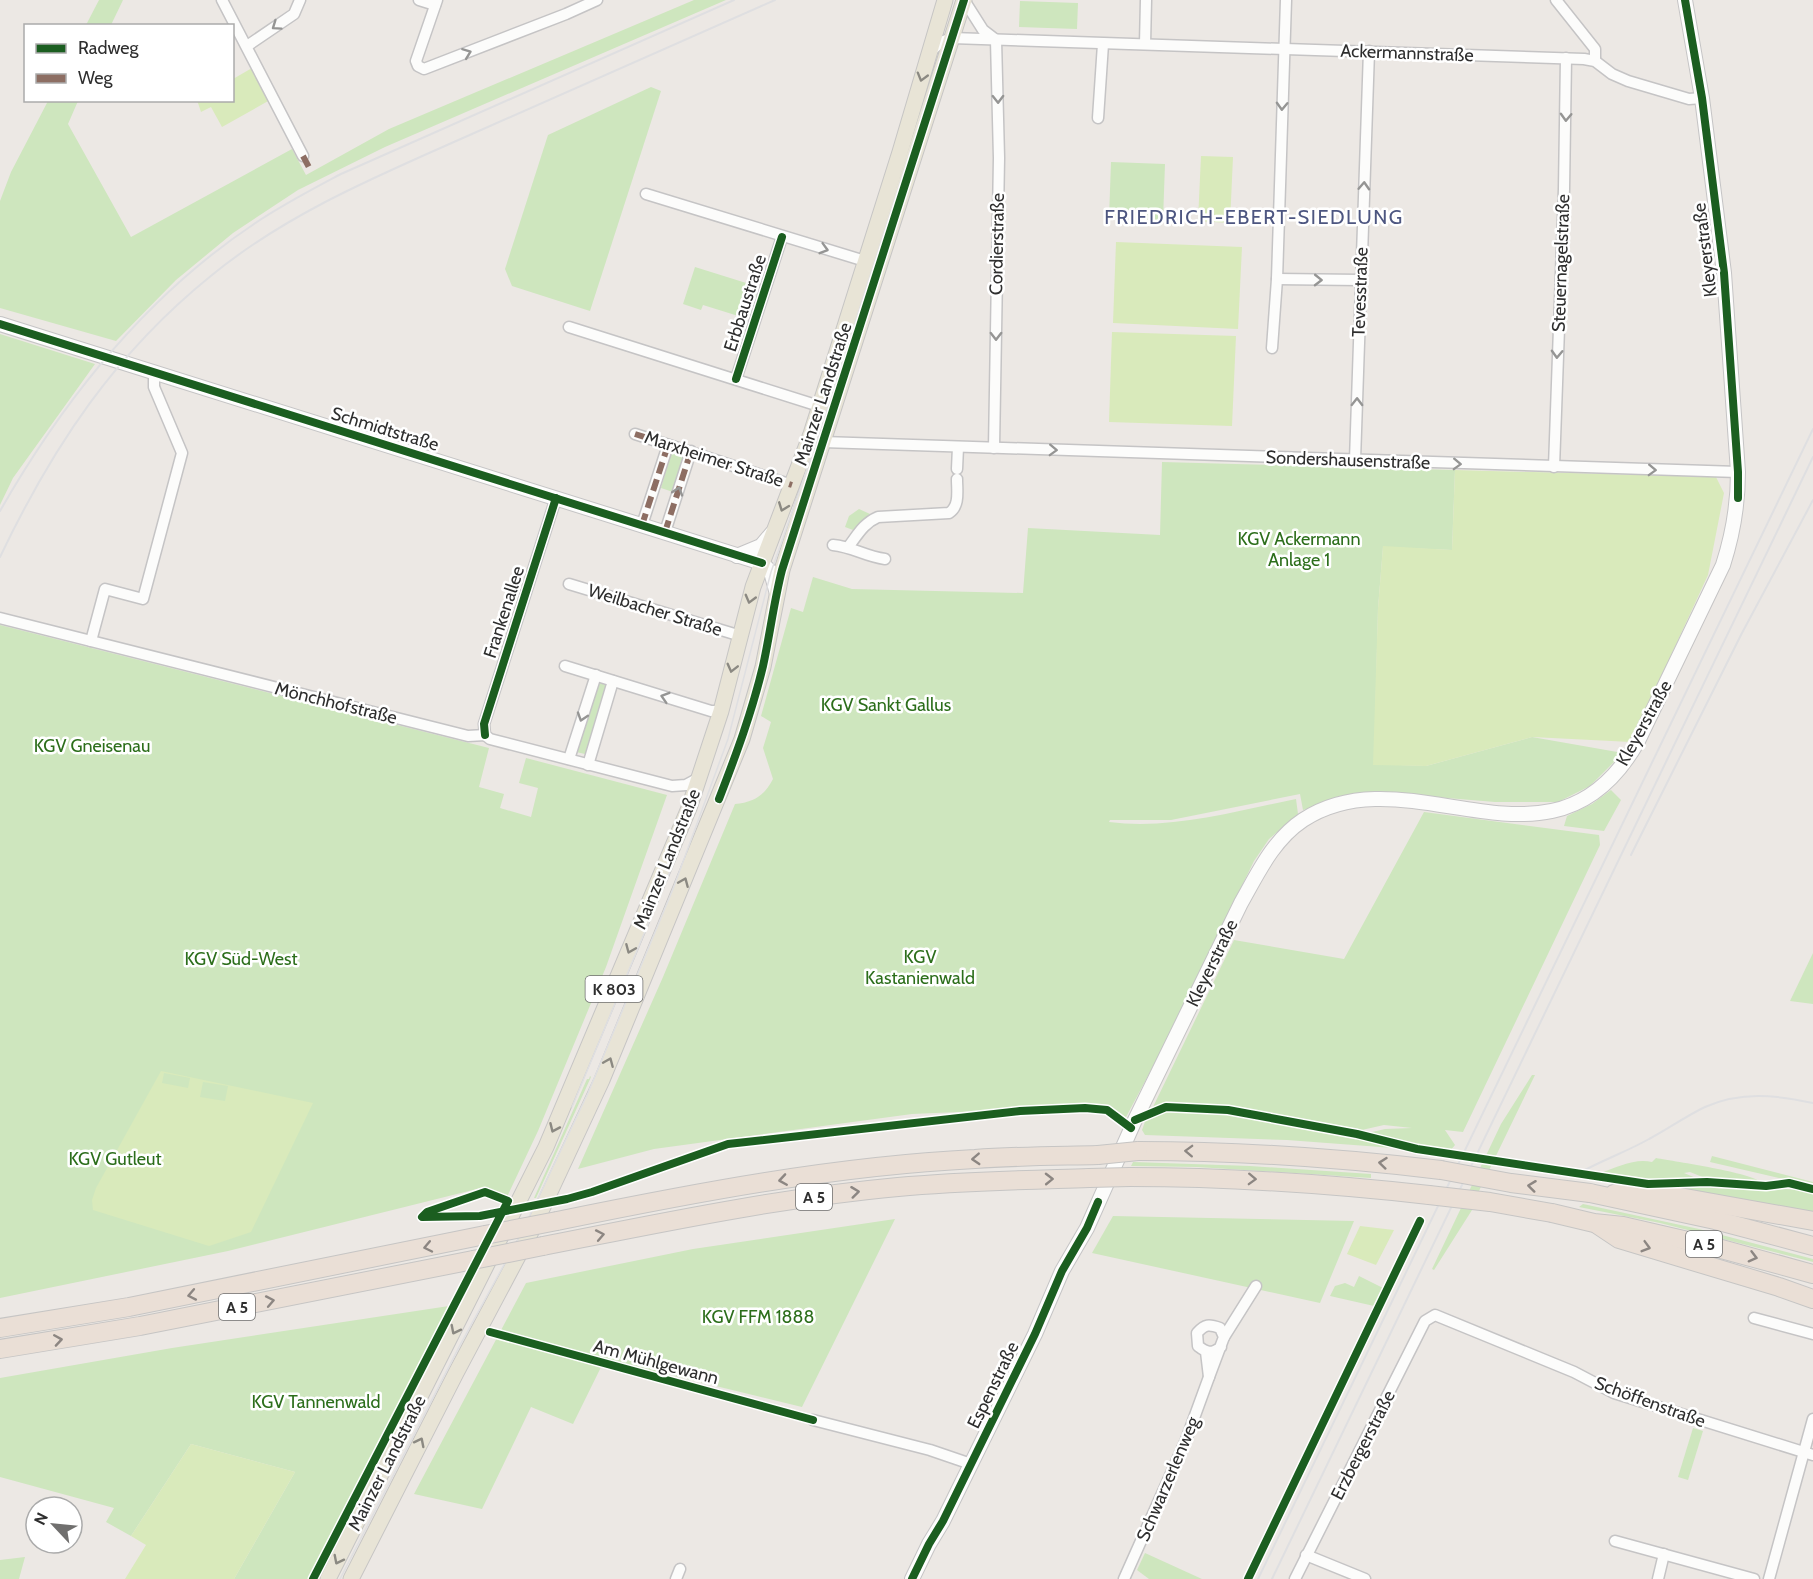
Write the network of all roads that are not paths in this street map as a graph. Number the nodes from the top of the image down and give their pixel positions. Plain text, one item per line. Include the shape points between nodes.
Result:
1 (222, 0) edge
2 (300, 0) edge
3 (418, 0) edge
4 (597, 0) edge
5 (945, 0) edge
6 (964, 0) edge
7 (1146, 0) edge
8 (1286, 0) edge
9 (1556, 0) edge
10 (1685, 0) edge
11 (436, 3) edge
12 (938, 21) junction
13 (952, 38) junction
14 (996, 40) junction
15 (1103, 44) junction
16 (1145, 44) junction
17 (247, 46) junction
18 (1284, 48) junction
19 (1369, 51) junction
20 (928, 54) junction
21 (1566, 58) junction
22 (1596, 60) junction
23 (1702, 98) junction
24 (1098, 118) dead end
25 (303, 156) dead end
26 (646, 194) dead end
27 (783, 237) junction
28 (866, 261) junction
29 (1277, 279) junction
30 (1360, 280) junction
31 (0, 324) edge
32 (568, 327) dead end
33 (1272, 348) dead end
34 (154, 373) junction
35 (736, 379) junction
36 (819, 406) junction
37 (635, 434) dead end
38 (823, 442) junction
39 (668, 445) junction
40 (958, 447) junction
41 (994, 448) junction
42 (691, 451) junction
43 (1355, 460) junction
44 (1554, 467) junction
45 (1738, 472) junction
46 (792, 484) junction
47 (556, 498) junction
48 (642, 525) junction
49 (774, 530) junction
50 (665, 532) junction
51 (791, 543) junction
52 (832, 545) dead end
53 (849, 546) junction
54 (737, 556) junction
55 (885, 559) dead end
56 (762, 563) junction
57 (569, 584) dead end
58 (777, 594) junction
59 (0, 618) edge
60 (741, 636) junction
61 (91, 641) junction
62 (566, 666) dead end
63 (596, 675) junction
64 (613, 681) junction
65 (721, 711) junction
66 (485, 735) junction
67 (568, 759) junction
68 (588, 765) junction
69 (699, 778) junction
70 (672, 786) junction
71 (689, 807) junction
72 (1129, 1133) joint
73 (1597, 1194) junction
74 (1813, 1221) edge
75 (1594, 1223) junction
76 (1813, 1246) edge
77 (1813, 1274) edge
78 (1256, 1286) dead end
79 (1813, 1299) edge
80 (1435, 1315) joint
81 (1754, 1318) dead end
82 (0, 1328) edge
83 (1813, 1334) edge
84 (1223, 1342) junction
85 (0, 1349) edge
86 (1206, 1352) junction
87 (1209, 1377) junction
88 (1813, 1419) edge
89 (813, 1420) dead end
90 (1808, 1453) edge
91 (971, 1464) junction
92 (1615, 1541) dead end
93 (1664, 1554) junction
94 (1306, 1555) junction
95 (328, 1579) edge
96 (351, 1579) edge
97 (912, 1579) edge
98 (1124, 1579) edge
99 (1295, 1579) edge
100 (1365, 1579) edge
101 (1658, 1579) edge
102 (1754, 1579) edge
103 (1769, 1579) edge

1 - 17 street
2 -> 17 street via 294,14
3 - 11 street
11 -> 4 street via 416,61 424,69
5 - 12 main road, Mainzer Landstraße
6 - 13 main road, Mainzer Landstraße
6 - 14 street via 983,30
7 - 16 street
8 - 18 street
9 - 22 street via 1595,48
10 - 23 street, Kleyerstraße
12 - 13 street
12 - 20 main road, Mainzer Landstraße
13 - 14 street, Ackermannstraße
13 - 20 street
13 - 38 main road, Mainzer Landstraße
14 - 15 street, Ackermannstraße
14 -> 41 street, Cordierstraße via 999,158
15 - 16 street, Ackermannstraße
15 - 24 street
16 - 18 street, Ackermannstraße
17 - 25 street
18 - 19 street, Ackermannstraße
18 -> 29 street
19 - 21 street, Ackermannstraße
30 -> 19 street, Tevesstraße
20 -> 28 main road, Mainzer Landstraße
21 - 22 street, Ackermannstraße
21 -> 44 street, Steuernagelstraße
22 - 23 street via 1628,81 1689,99
23 - 45 street, Kleyerstraße via 1726,292
26 - 27 street
27 -> 28 street
27 - 35 street, Erbbaustraße
28 - 36 main road, Mainzer Landstraße
29 -> 30 street
29 - 33 street
43 -> 30 street, Tevesstraße
31 - 34 street, Schmidtstraße
32 - 35 street
34 - 47 street, Schmidtstraße
34 - 61 street via 154,387 182,453 142,599 105,589
35 - 36 street
36 - 46 main road, Mainzer Landstraße
37 - 39 street, Marxheimer Straße
38 - 40 street, Sondershausenstraße
38 - 51 main road, Mainzer Landstraße
39 - 42 street, Marxheimer Straße
39 - 48 street
40 - 41 street, Sondershausenstraße
40 - 53 street via 954,510 878,517 862,527
41 -> 43 street, Sondershausenstraße
42 - 46 street, Marxheimer Straße
50 -> 42 street
43 -> 44 street, Sondershausenstraße
44 -> 45 street, Sondershausenstraße
45 - 72 street, Kleyerstraße via 1733,534 1723,565 1638,741 1612,777 1588,796 1543,813 1497,813 1361,799 1339,804 1302,821 1275,846 1260,869
46 -> 49 main road, Mainzer Landstraße
47 - 48 street, Schmidtstraße
47 - 66 street, Frankenallee via 484,724
48 - 50 street, Schmidtstraße
49 - 54 street via 761,546
49 - 56 main road, Mainzer Landstraße
50 - 54 street, Schmidtstraße
51 - 56 street via 780,557
51 - 58 main road, Mainzer Landstraße
52 - 53 street
53 - 55 street
54 - 56 street, Schmidtstraße
56 - 58 street via 771,572
56 -> 60 main road, Mainzer Landstraße
57 - 60 street, Weilbacher Straße
96 -> 58 main road, Mainzer Landstraße / K 803 via 534,1226 597,1091 742,740 763,667
59 - 61 street, Mönchhofstraße
60 -> 65 main road, Mainzer Landstraße
61 - 66 street, Mönchhofstraße via 468,736
62 - 63 street
63 - 64 street
63 -> 67 street
65 -> 64 street
64 - 68 street
65 - 69 main road, Mainzer Landstraße
66 - 67 street, Mönchhofstraße
67 - 68 street, Mönchhofstraße
68 - 70 street, Mönchhofstraße
69 - 70 street
69 - 71 main road, Mainzer Landstraße / K 803
70 - 71 street
71 -> 95 main road, Mainzer Landstraße / K 803 via 546,1147
72 - 91 street, Espenstraße via 1087,1228 1062,1271
73 - 74 highway via 1641,1190
73 - 76 highway, A 5
73 -> 82 highway, A 5, bridge via 1441,1170 1272,1154 1138,1151 974,1159 791,1178 658,1200 129,1307
75 -> 77 highway, A 5 via 1714,1247
75 -> 79 highway via 1619,1239
85 -> 75 highway, A 5, bridge via 140,1326 675,1220 809,1198 932,1184 1130,1177 1332,1184 1490,1202
78 - 84 street, Schwarzerlenweg
80 - 90 street, Schöffenstraße via 1574,1372 1614,1393
80 - 94 street, Erzbergerstraße via 1425,1322
81 - 83 street
84 - 86 street via 1214,1352
84 - 86 street, Schwarzerlenweg via 1220,1328 1203,1326 1197,1333 1198,1346
84 - 87 street, Schwarzerlenweg
86 - 87 street, Schwarzerlenweg
87 - 98 street, Schwarzerlenweg via 1186,1440
88 - 90 street
89 - 91 street
90 - 103 street
91 - 97 street, Espenstraße
92 - 93 street
93 - 101 street
93 - 102 street
94 - 99 street, Erzbergerstraße
94 - 100 street

